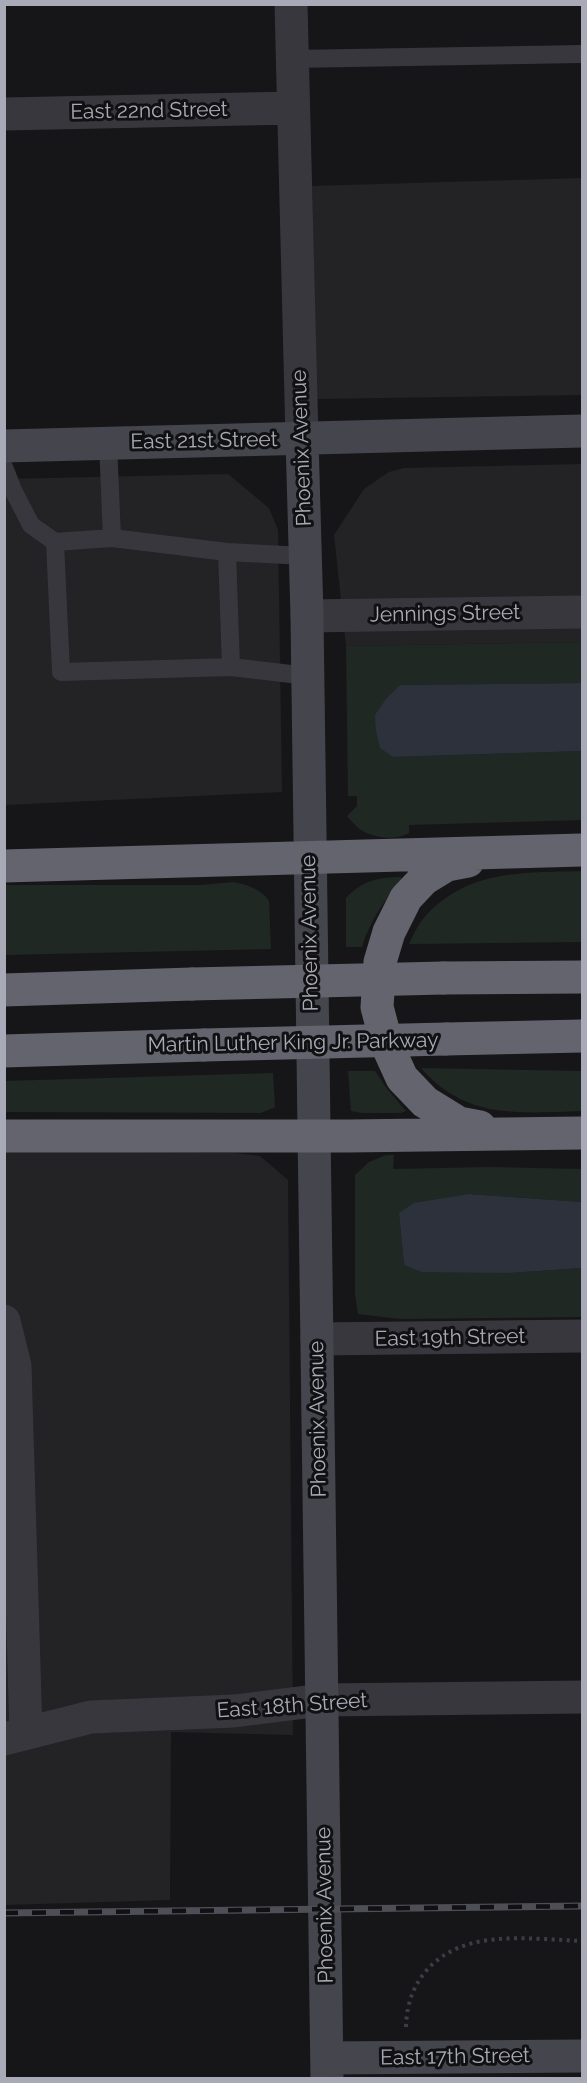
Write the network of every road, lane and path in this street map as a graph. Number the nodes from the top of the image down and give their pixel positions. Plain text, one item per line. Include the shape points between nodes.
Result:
1 (291, 4) edge
2 (582, 54) edge
3 (292, 59) junction
4 (293, 108) junction
5 (4, 114) edge
6 (582, 431) edge
7 (302, 439) junction
8 (108, 443) junction
9 (4, 446) edge
10 (4, 467) edge
11 (112, 538) junction
12 (56, 542) junction
13 (226, 552) junction
14 (305, 556) junction
15 (582, 612) edge
16 (307, 616) junction
17 (231, 667) junction
18 (308, 676) junction
19 (582, 850) edge
20 (520, 852) junction
21 (309, 857) junction
22 (4, 866) edge
23 (582, 977) edge
24 (4, 990) edge
25 (582, 1036) edge
26 (4, 1051) edge
27 (582, 1132) edge
28 (508, 1133) junction
29 (4, 1136) edge
30 (314, 1136) junction
31 (582, 1141) edge
32 (4, 1321) edge
33 (582, 1336) edge
34 (317, 1340) junction
35 (582, 1697) edge
36 (322, 1700) junction
37 (15, 1736) edge
38 (582, 1941) edge
39 (582, 2055) edge
40 (406, 2058) junction
41 (327, 2068) edge

1 - 3 street, Phoenix Avenue
2 - 3 lane
3 - 4 street, Phoenix Avenue
4 - 5 street, East 22nd Street
4 - 7 street, Phoenix Avenue
6 - 7 street, East 21st Street
7 - 8 street, East 21st Street
7 - 14 street, Phoenix Avenue
8 - 9 street, East 21st Street
8 - 11 lane
10 - 12 lane via 31,525
11 - 12 lane
11 - 13 lane
12 - 17 lane via 61,672
13 - 14 lane
13 - 17 lane
14 - 16 street, Phoenix Avenue
15 - 16 street, Jennings Street
16 - 18 street, Phoenix Avenue
17 - 18 lane
18 - 21 street, Phoenix Avenue
19 - 20 highway
20 - 21 highway
20 - 28 highway via 447,865 424,879 406,898 388,932 380,962 377,1007 387,1045 402,1078 425,1102 459,1123
21 - 22 highway
21 - 30 street, Phoenix Avenue
23 - 24 highway, bridge
25 - 26 highway, Martin Luther King Jr. Parkway, bridge
27 - 28 highway
28 - 30 highway
28 - 31 highway
29 - 30 highway
30 - 34 street, Phoenix Avenue
32 - 37 street via 15,1366
33 - 34 street, East 19th Street
34 - 36 street, Phoenix Avenue
35 - 36 street, East 18th Street
36 - 37 street, East 18th Street via 234,1712 90,1717
36 - 41 street, Phoenix Avenue
38 - 40 path via 489,1940 438,1959 426,1970 410,1999
39 - 40 street, East 17th Street
40 - 41 street, East 17th Street

